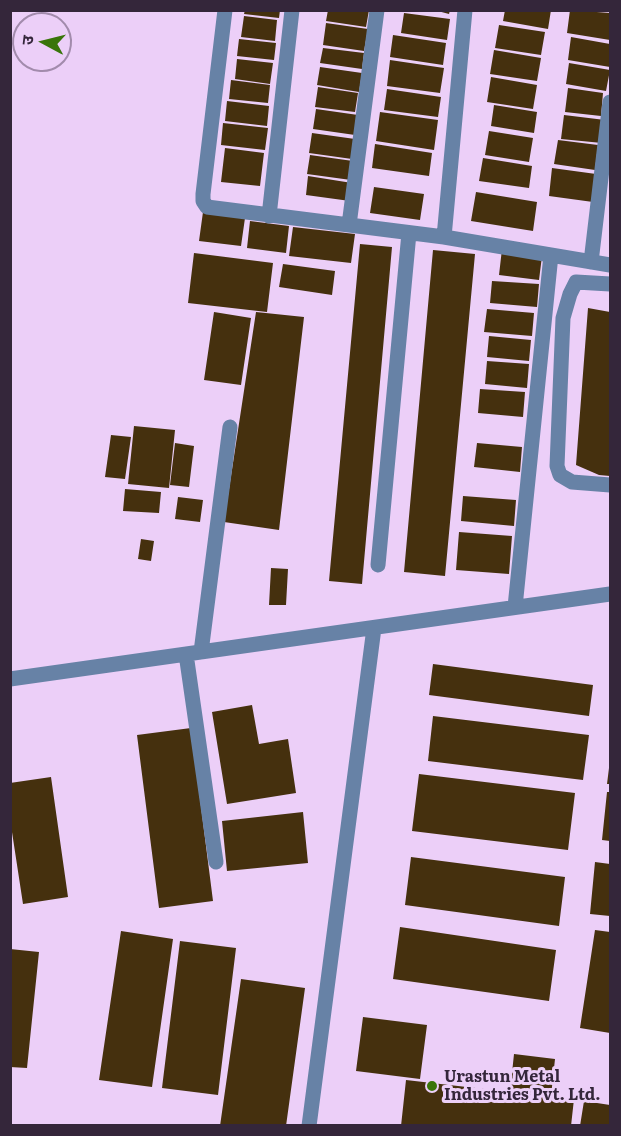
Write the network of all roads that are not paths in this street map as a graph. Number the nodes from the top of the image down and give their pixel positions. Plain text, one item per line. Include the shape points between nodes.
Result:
1 (225, 10) edge
2 (292, 10) edge
3 (377, 10) edge
4 (465, 10) edge
5 (610, 102) edge
6 (269, 216) junction
7 (349, 225) junction
8 (409, 233) junction
9 (444, 237) junction
10 (551, 255) junction
11 (591, 262) junction
12 (610, 265) edge
13 (610, 284) edge
14 (230, 427) dead end
15 (610, 485) edge
16 (378, 566) dead end
17 (610, 594) edge
18 (515, 607) junction
19 (374, 628) junction
20 (194, 653) junction
21 (10, 679) edge
22 (216, 862) dead end
23 (309, 1125) edge

1 - 6 street via 203,201 214,209
2 - 6 street
3 - 7 street
4 - 9 street
5 - 11 street
6 - 7 street
7 - 8 street
8 - 9 street
8 - 16 street
9 - 10 street
10 - 11 street
10 - 18 street
11 - 12 street
13 - 15 street via 576,282 563,318 557,466 560,475 572,482
14 - 20 street
17 - 18 street
18 - 19 street
19 - 20 street
19 - 23 street
20 - 21 street
20 - 22 street

